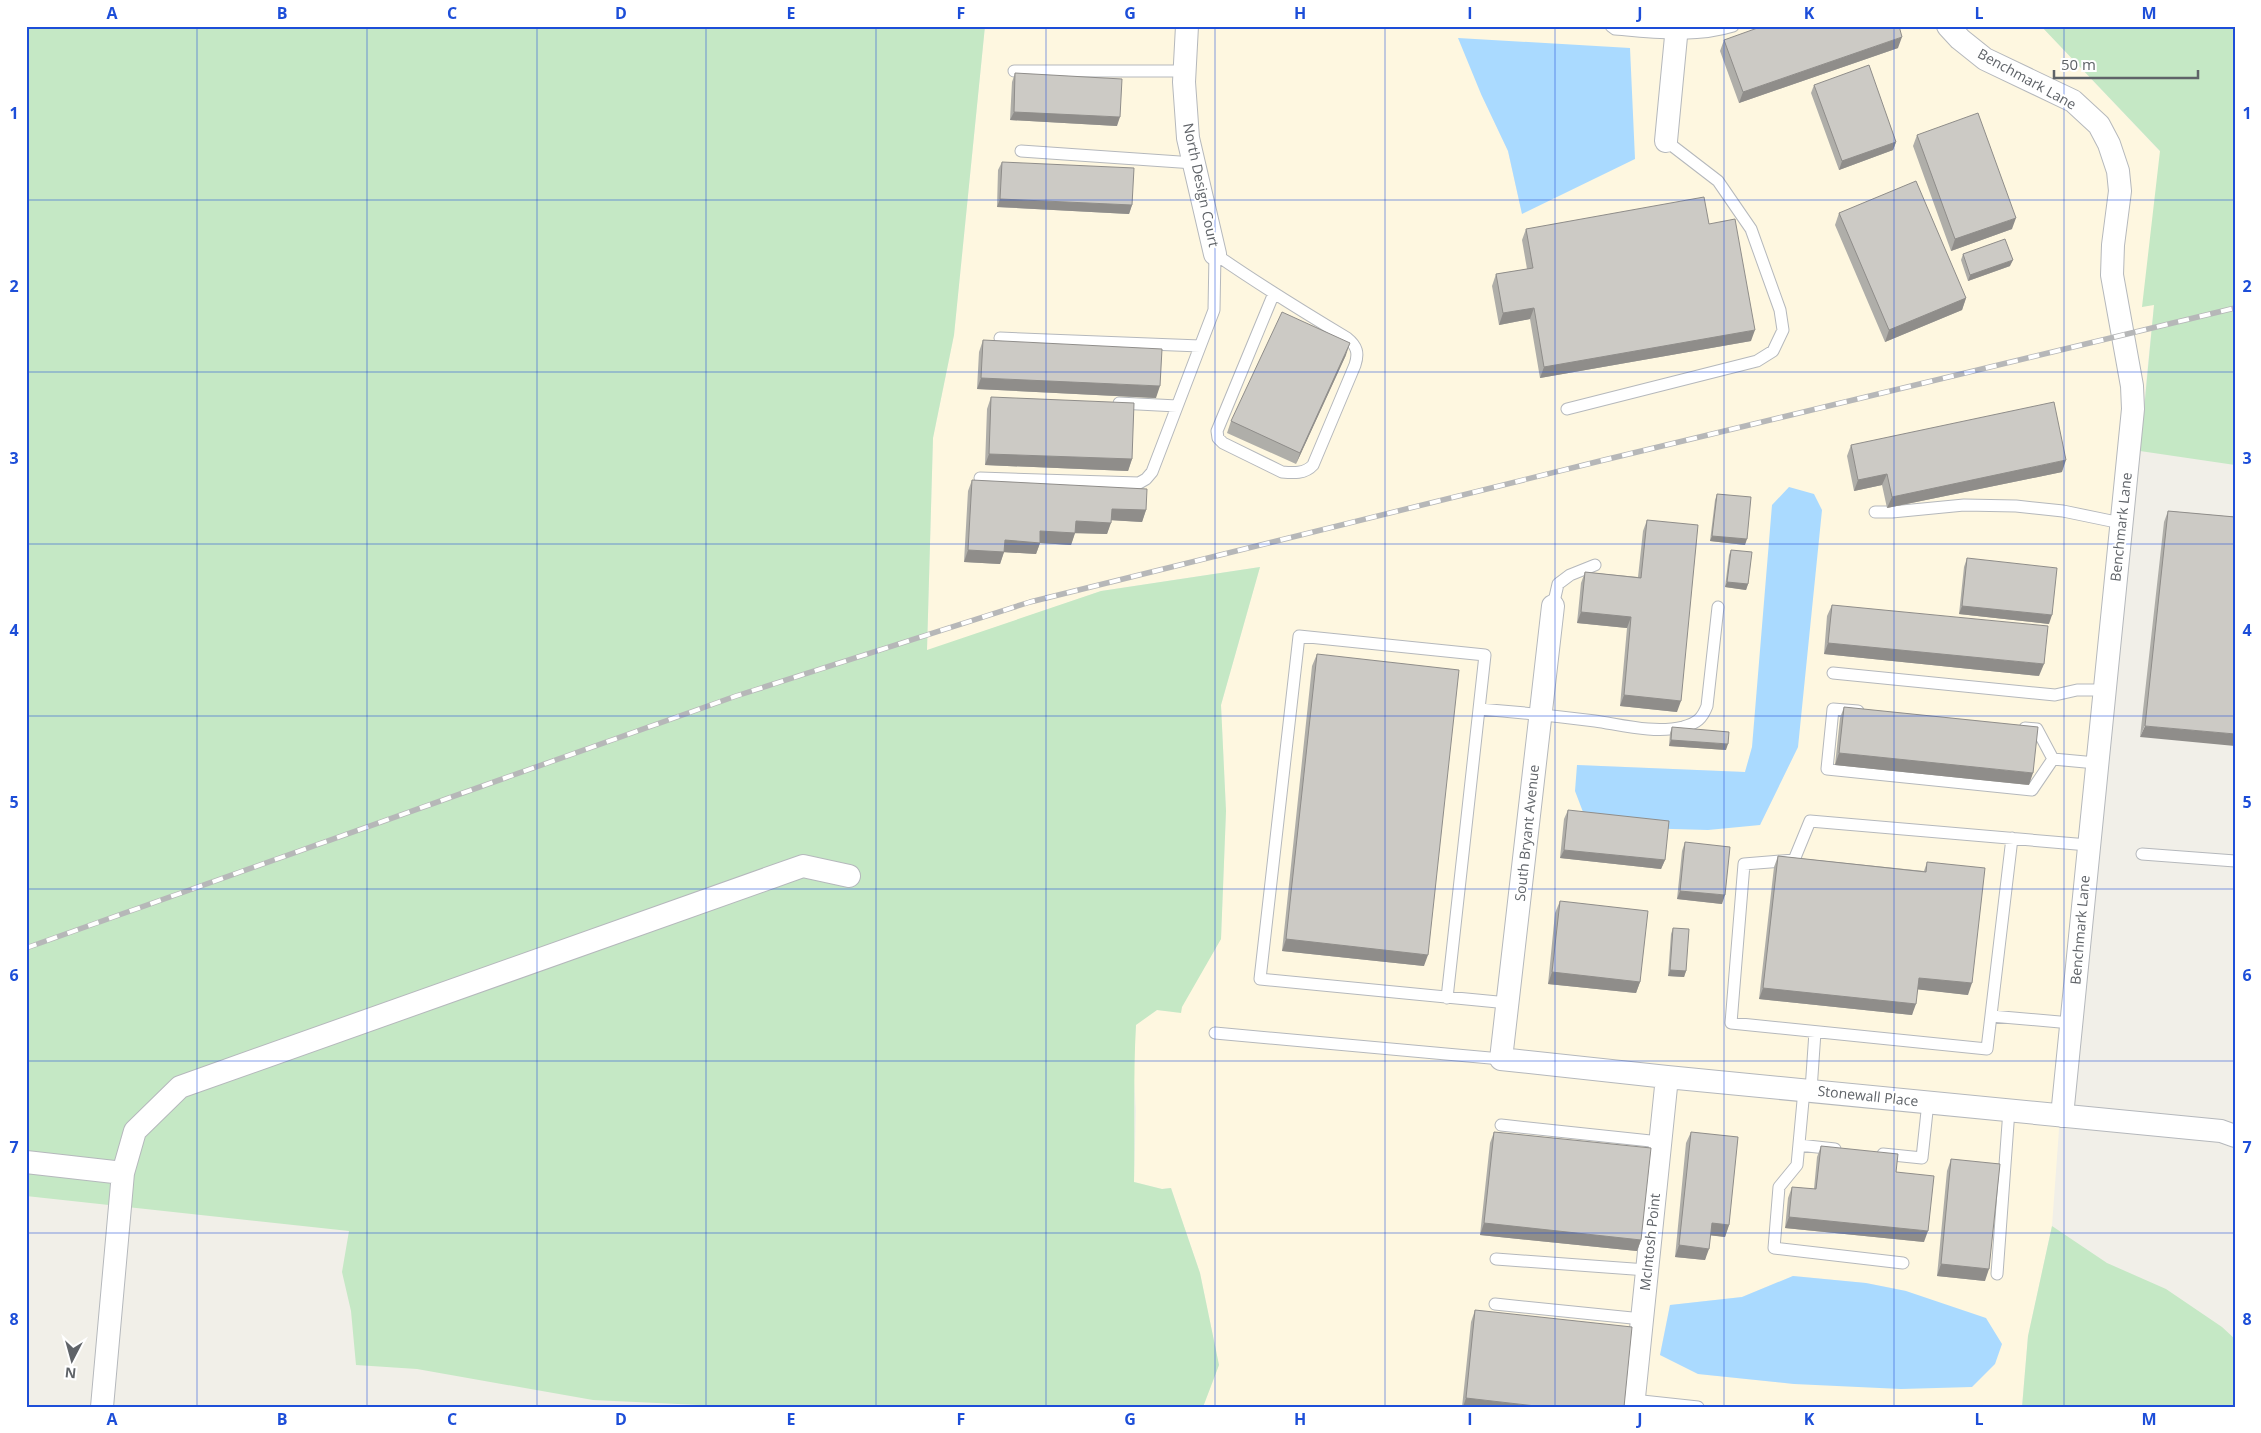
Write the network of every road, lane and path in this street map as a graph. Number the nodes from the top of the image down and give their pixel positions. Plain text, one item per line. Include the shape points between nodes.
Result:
1 (1187, 26) edge
2 (1611, 26) edge
3 (1733, 26) edge
4 (1948, 26) edge
5 (1677, 30) edge
6 (1014, 71) edge
7 (1184, 71) junction
8 (1666, 141) joint
9 (1021, 151) dead end
10 (1194, 163) junction
11 (1215, 254) junction
12 (1274, 293) junction
13 (1000, 338) dead end
14 (1200, 346) junction
15 (1109, 403) edge
16 (1177, 406) junction
17 (1567, 409) dead end
18 (980, 478) edge
19 (1875, 512) dead end
20 (2121, 523) junction
21 (1594, 565) dead end
22 (1553, 606) joint
23 (1718, 607) dead end
24 (1833, 673) dead end
25 (2104, 690) junction
26 (1479, 709) junction
27 (1872, 713) edge
28 (1541, 714) junction
29 (2018, 728) edge
30 (2053, 759) junction
31 (2096, 764) junction
32 (2012, 838) junction
33 (2088, 845) junction
34 (2142, 854) dead end
35 (2235, 861) edge
36 (849, 876) dead end
37 (1447, 998) junction
38 (1508, 1003) junction
39 (1991, 1016) junction
40 (2071, 1023) junction
41 (1814, 1032) junction
42 (1215, 1033) dead end
43 (1502, 1059) junction
44 (1667, 1077) junction
45 (1807, 1090) junction
46 (1928, 1102) junction
47 (2010, 1110) junction
48 (2062, 1116) junction
49 (1501, 1125) dead end
50 (2235, 1136) edge
51 (1660, 1142) junction
52 (1799, 1145) junction
53 (1846, 1150) edge
54 (1875, 1153) edge
55 (26, 1162) edge
56 (123, 1173) junction
57 (1496, 1260) dead end
58 (1903, 1263) dead end
59 (1647, 1270) junction
60 (1997, 1274) dead end
61 (1495, 1304) dead end
62 (1642, 1319) junction
63 (1633, 1404) edge
64 (102, 1407) edge
65 (1698, 1407) edge

1 - 7 street, North Design Court
2 - 5 lane via 1615,29
3 - 5 lane via 1714,32
4 - 20 street, Benchmark Lane via 1985,59 2073,101 2099,124 2109,144 2118,171 2120,192 2112,276 2132,386 2133,409
5 - 8 street
6 - 7 lane
7 - 10 street, North Design Court via 1188,138
8 - 17 lane via 1718,181 1751,229 1780,310 1783,330 1774,351 1757,360
9 - 10 lane
10 - 11 street, North Design Court
11 - 12 lane
11 - 14 lane via 1214,310
12 - 12 lane via 1347,338 1356,348 1358,357 1313,465 1308,470 1291,473 1282,472 1224,443 1218,438 1217,431
13 - 14 lane
14 - 16 lane
15 - 16 lane
16 - 18 lane via 1152,472 1139,483
19 - 20 lane via 1964,505 2016,506 2063,511
20 - 25 street, Benchmark Lane
21 - 22 lane via 1558,584
22 - 28 street, South Bryant Avenue
23 - 28 lane via 1703,718 1681,727 1661,730
24 - 25 lane via 2055,695 2077,690
25 - 31 street, Benchmark Lane
26 - 28 lane
26 - 37 lane
26 - 37 lane via 1486,655 1299,636 1260,979
27 - 30 lane via 1833,709 1827,769 2032,790
28 - 38 street, South Bryant Avenue
29 - 30 lane via 2037,729
30 - 31 lane
31 - 33 street, Benchmark Lane
32 - 33 lane
32 - 39 lane
32 - 41 lane via 1810,821 1794,860 1744,864 1731,1023
33 - 40 street, Benchmark Lane
34 - 35 lane
36 - 56 street via 802,866 180,1087 134,1131
37 - 38 lane
38 - 43 street, South Bryant Avenue
39 - 40 lane
39 - 41 lane via 1988,1049
40 - 48 street, Benchmark Lane
41 - 45 lane
42 - 43 lane
43 - 44 street, Stonewall Place
44 - 45 street, Stonewall Place
44 - 51 street, McIntosh Point
45 - 46 street, Stonewall Place
45 - 52 lane
46 - 47 street, Stonewall Place
46 - 54 lane via 1922,1158
47 - 48 street, Stonewall Place
47 - 60 lane via 2000,1166
48 - 50 street, Stonewall Place
49 - 51 lane
51 - 59 street, McIntosh Point
52 - 53 lane
52 - 58 lane via 1797,1165 1779,1188 1774,1248
55 - 56 street
56 - 64 street
57 - 59 lane
59 - 62 street, McIntosh Point
61 - 62 lane
62 - 63 street, McIntosh Point
63 - 65 lane

